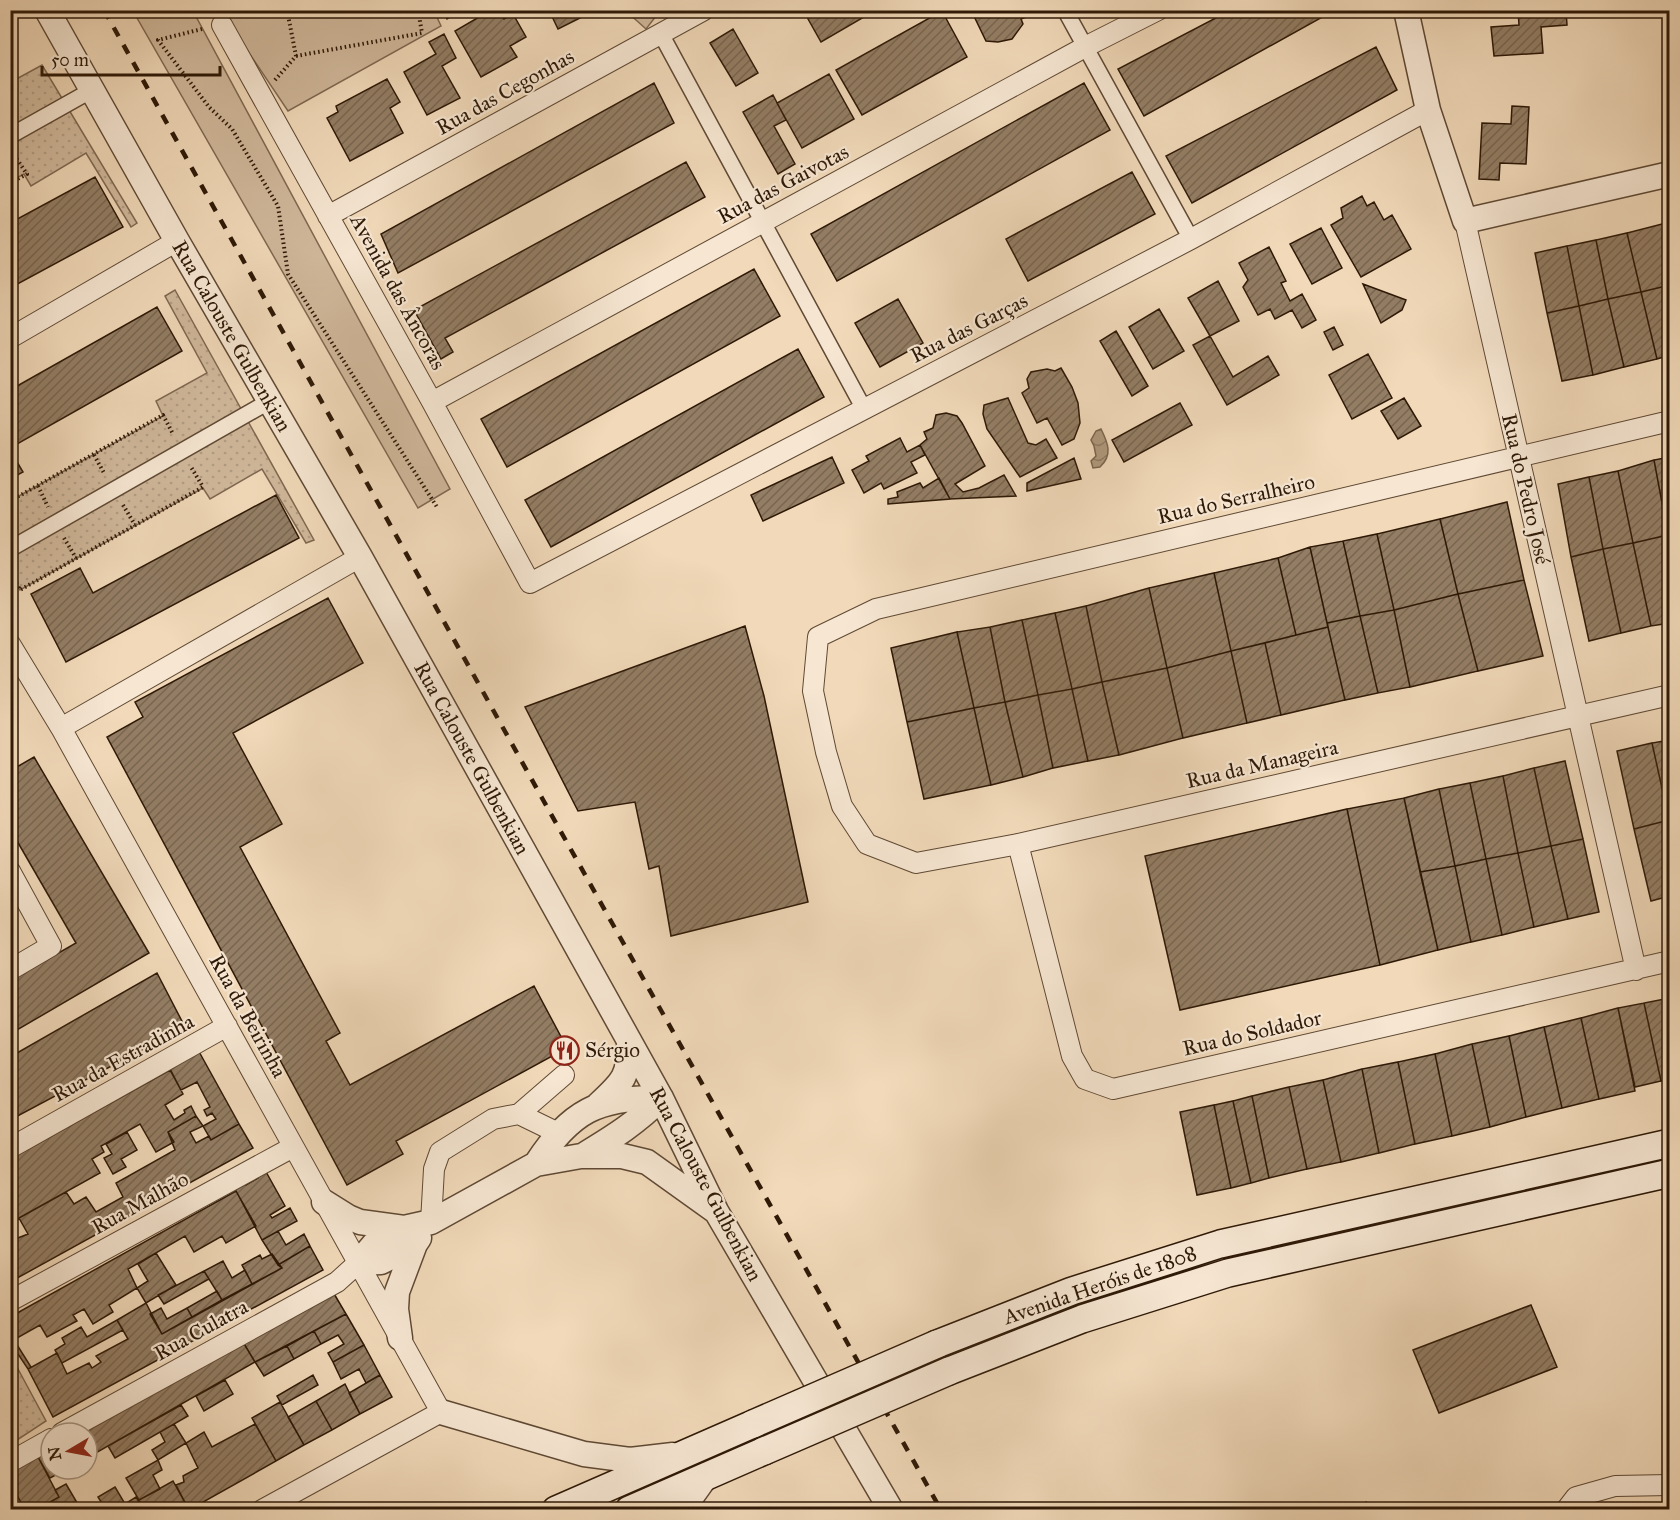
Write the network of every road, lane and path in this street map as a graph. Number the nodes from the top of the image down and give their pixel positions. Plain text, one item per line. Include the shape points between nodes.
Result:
1 (47, 10) edge
2 (287, 10) edge
3 (418, 10) edge
4 (704, 10) edge
5 (1065, 10) edge
6 (1158, 10) edge
7 (1406, 10) edge
8 (222, 25) joint
9 (661, 34) junction
10 (1085, 47) junction
11 (296, 56) junction
12 (274, 81) dead end
13 (92, 90) junction
14 (1428, 110) junction
15 (10, 136) edge
16 (10, 149) edge
17 (1670, 174) edge
18 (10, 183) edge
19 (328, 216) junction
20 (1466, 221) junction
21 (762, 223) junction
22 (1191, 239) junction
23 (177, 241) junction
24 (10, 338) edge
25 (270, 401) junction
26 (432, 402) junction
27 (864, 409) junction
28 (163, 415) dead end
29 (1670, 421) edge
30 (1519, 456) junction
31 (203, 487) dead end
32 (10, 501) edge
33 (437, 507) dead end
34 (10, 549) edge
35 (360, 556) junction
36 (10, 571) edge
37 (530, 584) joint
38 (13, 653) edge
39 (1670, 695) edge
40 (1579, 716) junction
41 (61, 728) junction
42 (867, 844) joint
43 (1018, 844) junction
44 (10, 871) edge
45 (1670, 961) edge
46 (10, 970) edge
47 (1636, 970) junction
48 (227, 1026) junction
49 (629, 1041) junction
50 (564, 1075) dead end
51 (661, 1098) junction
52 (596, 1106) junction
53 (519, 1114) junction
54 (558, 1133) junction
55 (1670, 1143) edge
56 (293, 1147) junction
57 (10, 1148) edge
58 (582, 1156) junction
59 (536, 1164) junction
60 (1670, 1173) edge
61 (324, 1202) junction
62 (716, 1211) junction
63 (431, 1222) junction
64 (409, 1236) junction
65 (358, 1263) junction
66 (10, 1301) edge
67 (400, 1338) junction
68 (441, 1412) junction
69 (84, 1421) edge
70 (39, 1446) edge
71 (685, 1454) junction
72 (10, 1462) edge
73 (707, 1475) junction
74 (872, 1476) junction
75 (1670, 1485) edge
76 (262, 1509) edge
77 (556, 1509) edge
78 (629, 1509) edge
79 (682, 1509) edge
80 (871, 1509) edge
81 (891, 1509) edge
82 (1566, 1509) edge

1 - 13 street, Rua Calouste Gulbenkian
2 - 11 path
3 - 11 path via 422,33
4 - 9 street, Rua das Cegonhas
5 - 10 street
6 - 10 street, Rua das Gaivotas
7 - 14 street, Rua do Pedro José
8 - 19 street, Avenida das Âncoras
8 - 33 path via 158,40 209,107 232,129 278,206 288,274
9 - 19 street, Rua das Cegonhas
9 - 21 street
10 - 21 street, Rua das Gaivotas
10 - 22 street
11 - 12 path
13 - 15 street
13 - 23 street, Rua Calouste Gulbenkian
14 - 20 street, Rua do Pedro José
14 - 22 street, Rua das Garças
16 - 18 path via 27,174
17 - 20 street
19 - 26 street, Avenida das Âncoras
20 - 30 street, Rua do Pedro José
21 - 26 street, Rua das Gaivotas
21 - 27 street
22 - 27 street, Rua das Garças
23 - 24 street
23 - 25 street, Rua Calouste Gulbenkian
25 - 34 street
25 - 35 street, Rua Calouste Gulbenkian
26 - 37 street, Avenida das Âncoras
27 - 37 street, Rua das Garças
28 - 32 path
29 - 30 street, Rua do Serralheiro
30 - 40 street, Rua do Pedro José
30 - 42 street, Rua do Serralheiro via 876,609 818,638 813,691 826,752 842,806
31 - 36 path via 20,590
35 - 41 street
35 - 49 street, Rua Calouste Gulbenkian
38 - 41 street, Rua da Beirinha
39 - 40 street, Rua da Manageira
40 - 43 street, Rua da Manageira
40 - 47 street, Rua do Pedro José
41 - 48 street, Rua da Beirinha
42 - 43 street, Rua da Manageira via 916,863
43 - 47 street, Rua do Soldador via 1072,1056 1085,1080 1113,1089
44 - 46 street via 51,946
45 - 47 street, Rua do Soldador
48 - 56 street, Rua da Beirinha
48 - 57 street, Rua da Estradinha
49 - 51 street, Rua Calouste Gulbenkian
49 - 52 street via 630,1061 625,1075 618,1087
50 - 53 street
51 - 52 street via 630,1098
51 - 58 street via 622,1133
51 - 62 street, Rua Calouste Gulbenkian
52 - 54 street
53 - 54 street
53 - 63 street via 493,1119 440,1152 434,1169
54 - 59 street
55 - 71 main road, Avenida Heróis de 1808, bridge via 1220,1244 1072,1291 937,1344
56 - 61 street, Rua da Beirinha
56 - 66 street, Rua Malhão
58 - 59 street
58 - 62 street via 622,1156 647,1162
59 - 63 street
60 - 73 main road, Avenida Heróis de 1808, bridge via 1228,1273 1082,1319 949,1371
61 - 64 street via 360,1222
61 - 65 street, Rua da Beirinha
62 - 74 street, Rua Calouste Gulbenkian
63 - 64 street
64 - 65 street via 375,1242
64 - 67 street via 397,1292
65 - 67 street, Rua da Beirinha
65 - 69 street, Rua Culatra via 337,1282
67 - 68 street, Rua da Beirinha
68 - 71 street via 585,1454 630,1460
68 - 76 street
70 - 72 street
71 - 77 main road, Avenida Heróis de 1808
73 - 78 main road, Avenida Heróis de 1808
73 - 79 street
74 - 80 street
74 - 81 street, Rua Calouste Gulbenkian
75 - 82 street via 1615,1486 1576,1497

